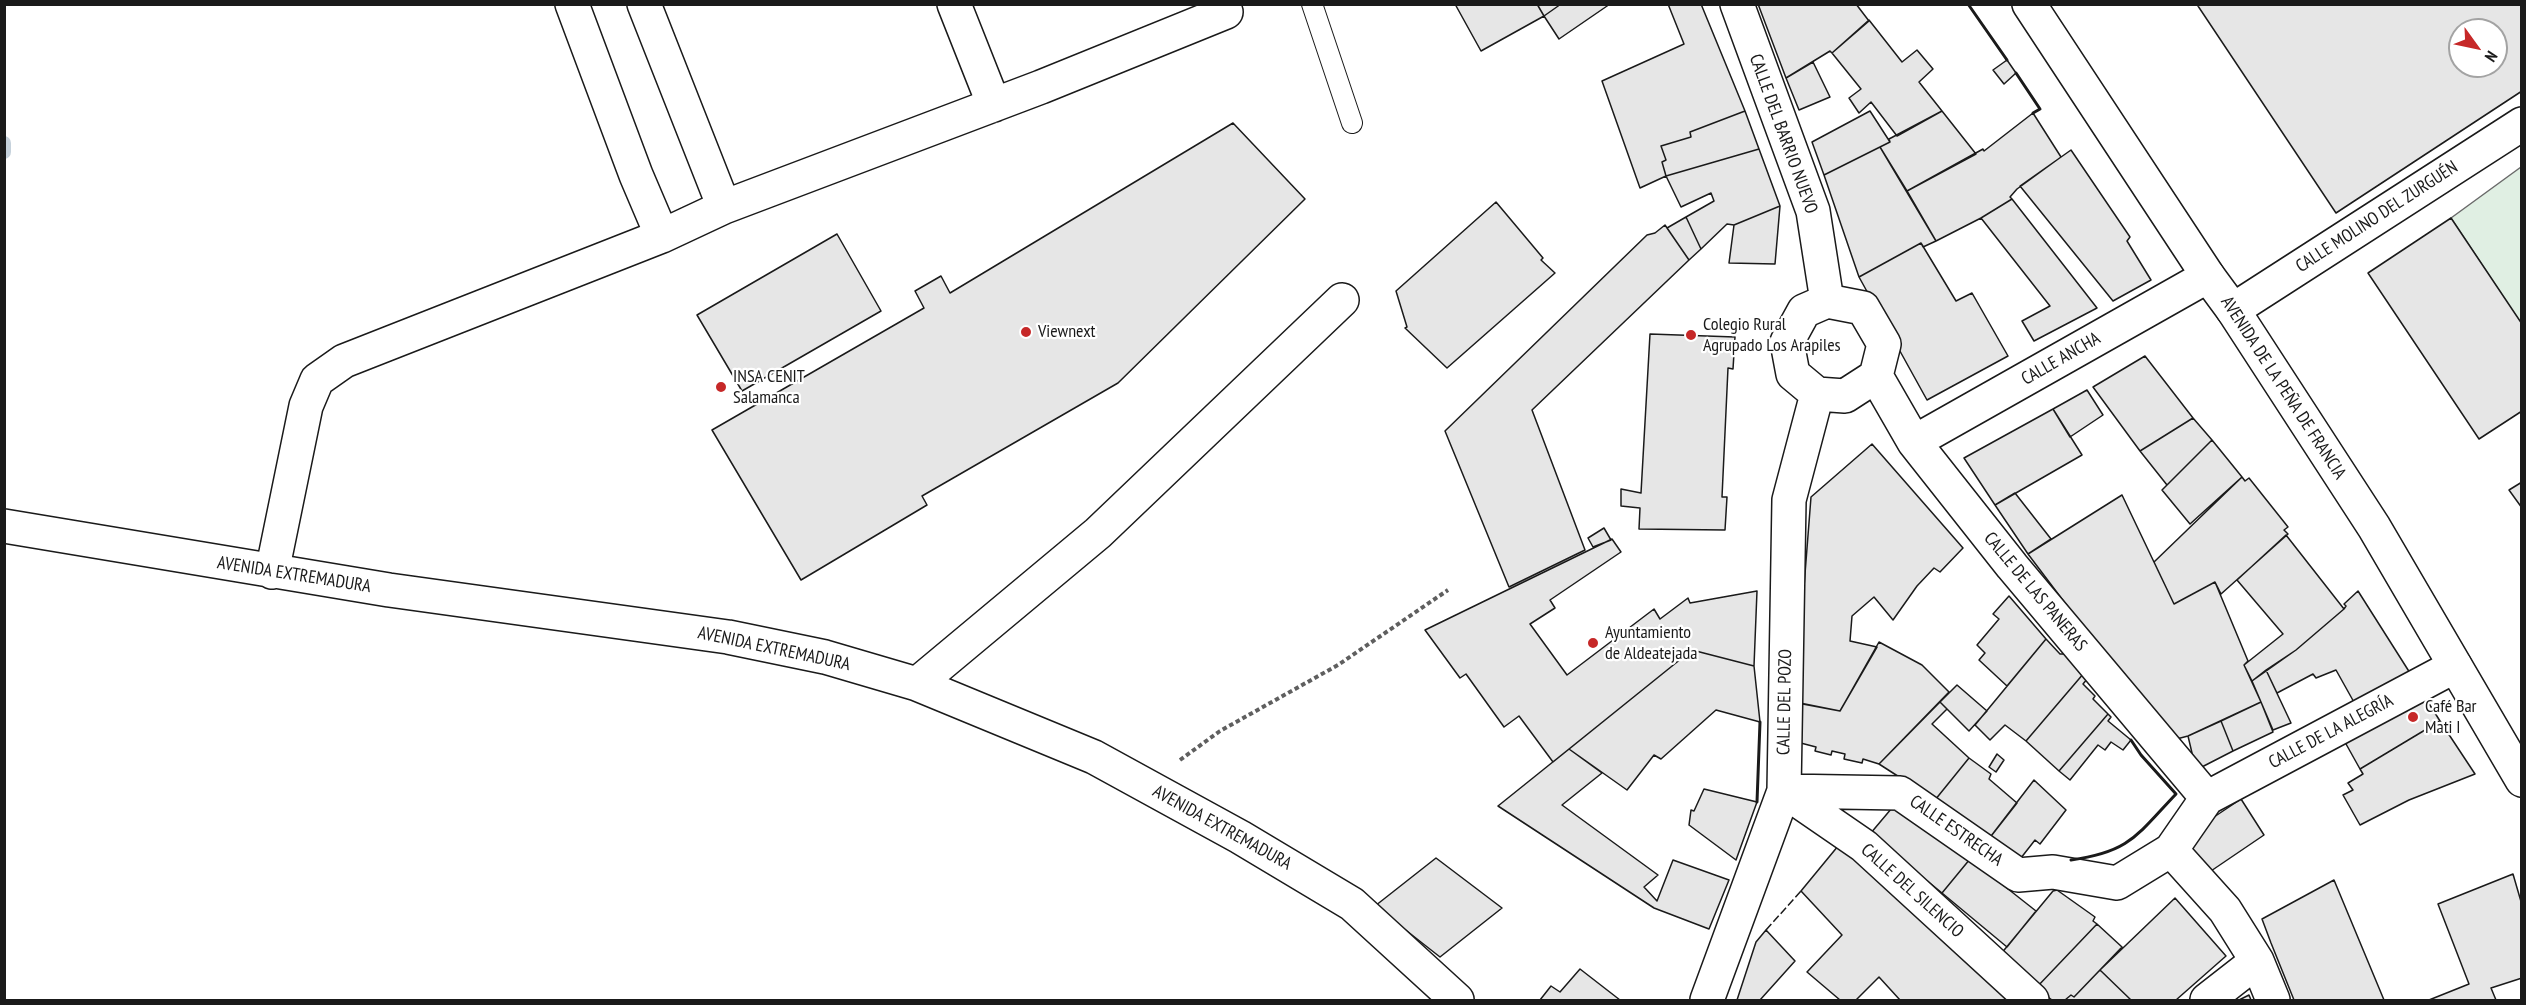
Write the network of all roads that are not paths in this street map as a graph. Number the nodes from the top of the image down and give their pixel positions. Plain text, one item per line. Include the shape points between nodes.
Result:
1 (572, 4) edge
2 (644, 4) edge
3 (954, 4) edge
4 (1312, 4) edge
5 (1737, 4) edge
6 (2029, 4) edge
7 (1226, 12) dead end
8 (994, 105) junction
9 (1353, 123) dead end
10 (2522, 124) edge
11 (724, 207) junction
12 (662, 236) junction
13 (2208, 276) junction
14 (1342, 300) dead end
15 (1827, 301) junction
16 (2234, 310) junction
17 (1876, 376) junction
18 (1817, 394) junction
19 (1914, 442) junction
20 (4, 526) edge
21 (272, 572) junction
22 (2454, 666) junction
23 (917, 684) junction
24 (2521, 777) edge
25 (1784, 791) junction
26 (2207, 798) junction
27 (2171, 850) junction
28 (2257, 961) junction
29 (1457, 1000) edge
30 (1707, 1000) edge
31 (2032, 1000) edge
32 (2206, 1000) edge
33 (2273, 1000) edge

1 - 12 street
2 - 11 street
3 - 8 street
4 - 9 lane
5 - 15 street, CALLE DEL BARRIO NUEVO via 1813,211
6 - 13 street, AVENIDA DE LA PEÑA DE FRANCIA
7 - 8 street
8 - 11 street
10 - 16 street, CALLE MOLINO DEL ZURGUÉN
11 - 12 street
12 - 21 street via 344,361 317,380 306,406
13 - 16 street, AVENIDA DE LA PEÑA DE FRANCIA
13 - 19 street, CALLE ANCHA
14 - 23 street via 1098,533
15 - 17 street via 1863,308 1884,344
15 - 18 street via 1804,311 1787,342 1793,374
16 - 22 street, AVENIDA DE LA PEÑA DE FRANCIA via 2374,527
17 - 18 street via 1845,396
17 - 19 street, CALLE DE LAS PANERAS
18 - 25 street, CALLE DEL POZO via 1789,500
19 - 26 street, CALLE DE LAS PANERAS
20 - 21 street, AVENIDA EXTREMADURA
21 - 23 street, AVENIDA EXTREMADURA via 728,637 825,657
22 - 24 street, AVENIDA DE LA PEÑA DE FRANCIA
22 - 26 street, CALLE DE LA ALEGRÍA
23 - 29 street, AVENIDA EXTREMADURA via 1094,757 1240,837 1352,904
25 - 27 street, CALLE ESTRECHA via 1900,793 2018,875 2053,872 2117,883
25 - 30 street, CALLE DEL POZO
25 - 31 street, CALLE DEL SILENCIO via 1864,846
26 - 27 street
27 - 28 street via 2224,910
28 - 32 street
28 - 33 street

